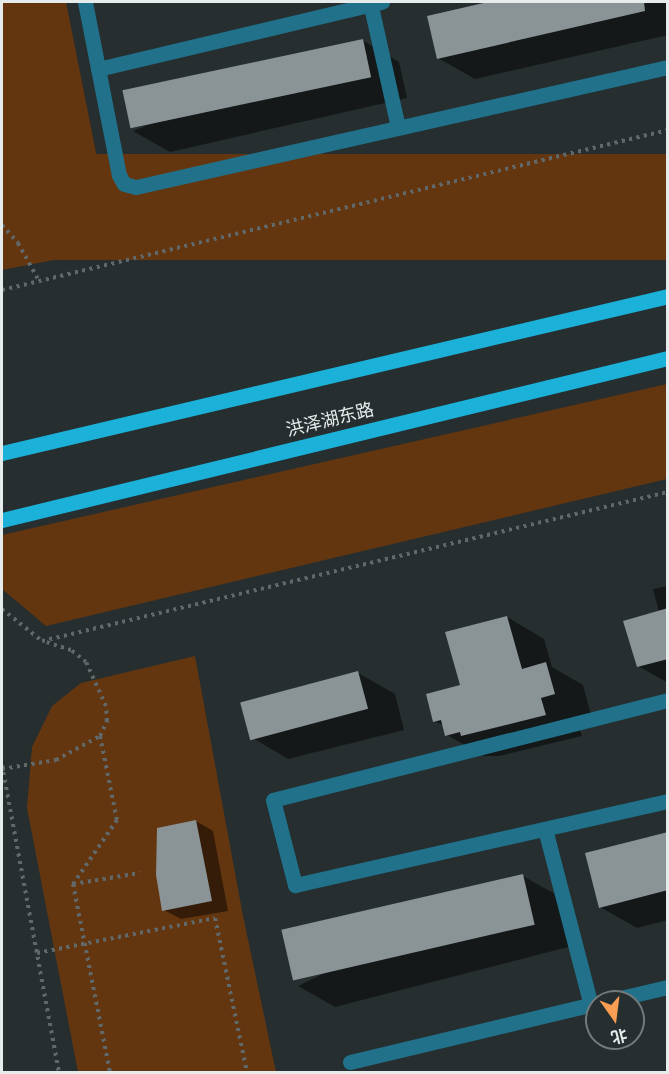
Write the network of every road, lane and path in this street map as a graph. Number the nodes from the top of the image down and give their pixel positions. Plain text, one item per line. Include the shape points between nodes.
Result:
1 (85, 2) edge
2 (374, 3) edge
3 (668, 67) edge
4 (98, 69) junction
5 (398, 127) junction
6 (668, 130) edge
7 (2, 225) edge
8 (39, 281) junction
9 (2, 290) edge
10 (668, 296) edge
11 (668, 358) edge
12 (2, 453) edge
13 (668, 492) edge
14 (2, 520) edge
15 (2, 609) edge
16 (42, 641) junction
17 (668, 700) edge
18 (100, 736) junction
19 (2, 767) edge
20 (668, 801) edge
21 (545, 829) junction
22 (140, 873) dead end
23 (73, 884) junction
24 (85, 943) junction
25 (37, 952) junction
26 (668, 987) edge
27 (593, 990) edge
28 (645, 992) edge
29 (585, 1006) edge
30 (350, 1062) dead end
31 (59, 1072) edge
32 (110, 1072) edge
33 (247, 1072) edge

1 - 4 lane
2 - 4 lane
2 - 5 lane
3 - 5 lane
4 - 5 lane via 119,175 124,184 136,187
6 - 8 path
7 - 8 path via 18,243
8 - 9 path
10 - 12 main road
11 - 14 main road, 洪泽湖东路
13 - 16 path
15 - 16 path
16 - 18 path via 71,650 86,662 106,706 107,721
17 - 21 lane via 273,800 295,885
18 - 19 path via 56,760
18 - 23 path via 117,820
19 - 25 path
20 - 21 lane
21 - 27 lane
22 - 23 path
23 - 24 path
24 - 25 path
24 - 32 path
24 - 33 path via 215,918
25 - 31 path
26 - 28 lane
29 - 30 lane

